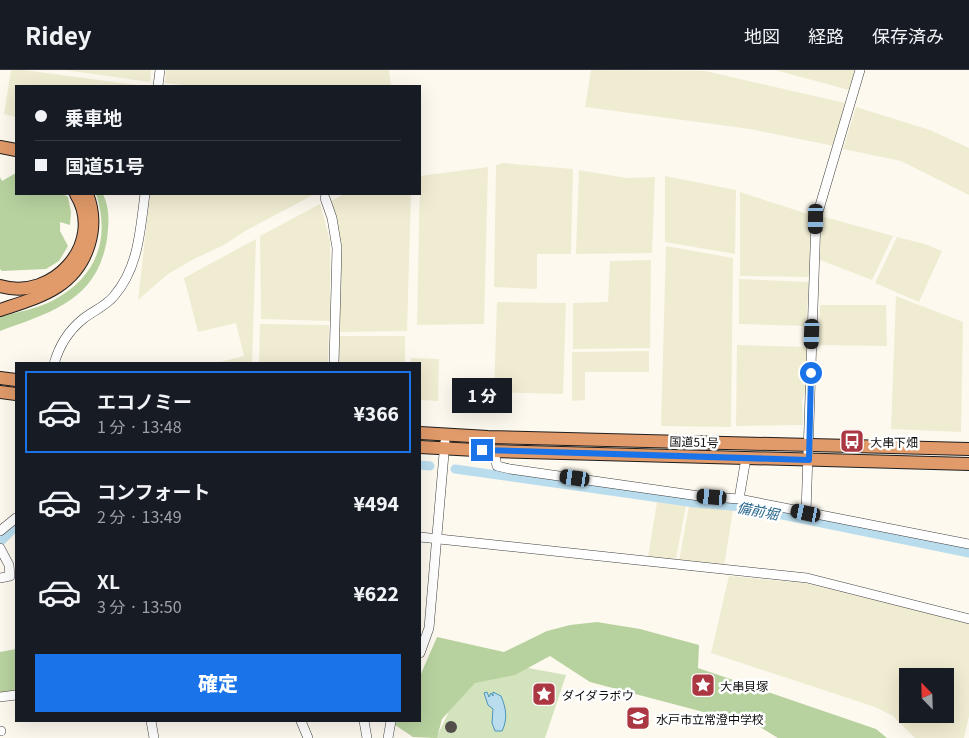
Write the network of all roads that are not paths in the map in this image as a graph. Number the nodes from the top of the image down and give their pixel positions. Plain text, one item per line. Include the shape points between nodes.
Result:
1 (160, 70) edge
2 (860, 70) edge
3 (158, 85) edge
4 (0, 139) edge
5 (15, 142) edge
6 (0, 147) edge
7 (15, 150) edge
8 (76, 195) edge
9 (87, 195) edge
10 (145, 195) edge
11 (325, 198) dead end
12 (0, 286) edge
13 (0, 310) edge
14 (55, 362) edge
15 (334, 362) edge
16 (0, 378) edge
17 (15, 380) edge
18 (0, 392) edge
19 (15, 394) edge
20 (421, 432) edge
21 (445, 435) junction
22 (809, 445) junction
23 (421, 447) edge
24 (444, 448) junction
25 (969, 449) edge
26 (494, 451) junction
27 (746, 458) junction
28 (809, 460) junction
29 (969, 464) edge
30 (739, 499) junction
31 (806, 513) junction
32 (15, 519) edge
33 (0, 530) edge
34 (421, 537) edge
35 (437, 539) junction
36 (969, 544) edge
37 (0, 548) edge
38 (0, 578) edge
39 (969, 619) edge
40 (421, 649) edge
41 (15, 695) edge
42 (0, 697) edge
43 (151, 722) edge
44 (301, 722) edge
45 (364, 722) edge
46 (391, 722) edge
47 (154, 738) edge
48 (308, 738) edge
49 (366, 738) edge
50 (388, 738) edge

1 - 3 street
2 - 22 street via 816,219
4 - 5 highway
6 - 7 highway
8 - 12 highway via 84,218 83,231 79,248 69,265 42,285 18,289
9 - 13 highway via 92,235 86,254 74,273 42,296
10 - 14 street via 137,250 128,276 113,298 70,331 59,346
11 - 15 street via 337,248
16 - 17 highway
18 - 19 highway
20 - 21 highway, 国道51号
21 - 22 highway, 国道51号
21 - 24 street
22 - 25 highway, 国道51号
22 - 28 street
23 - 24 highway, 国道51号
24 - 26 highway, 国道51号
24 - 35 street
26 - 27 highway, 国道51号
26 - 30 street via 497,466 510,469
27 - 28 highway, 国道51号
27 - 30 street
28 - 29 highway, 国道51号
28 - 31 street
30 - 31 street
31 - 36 street
32 - 33 street
34 - 35 street
35 - 39 street via 807,578
35 - 40 street via 429,628
37 - 38 street via 10,576
41 - 42 street
43 - 47 street
44 - 48 street
45 - 49 street
46 - 50 street

